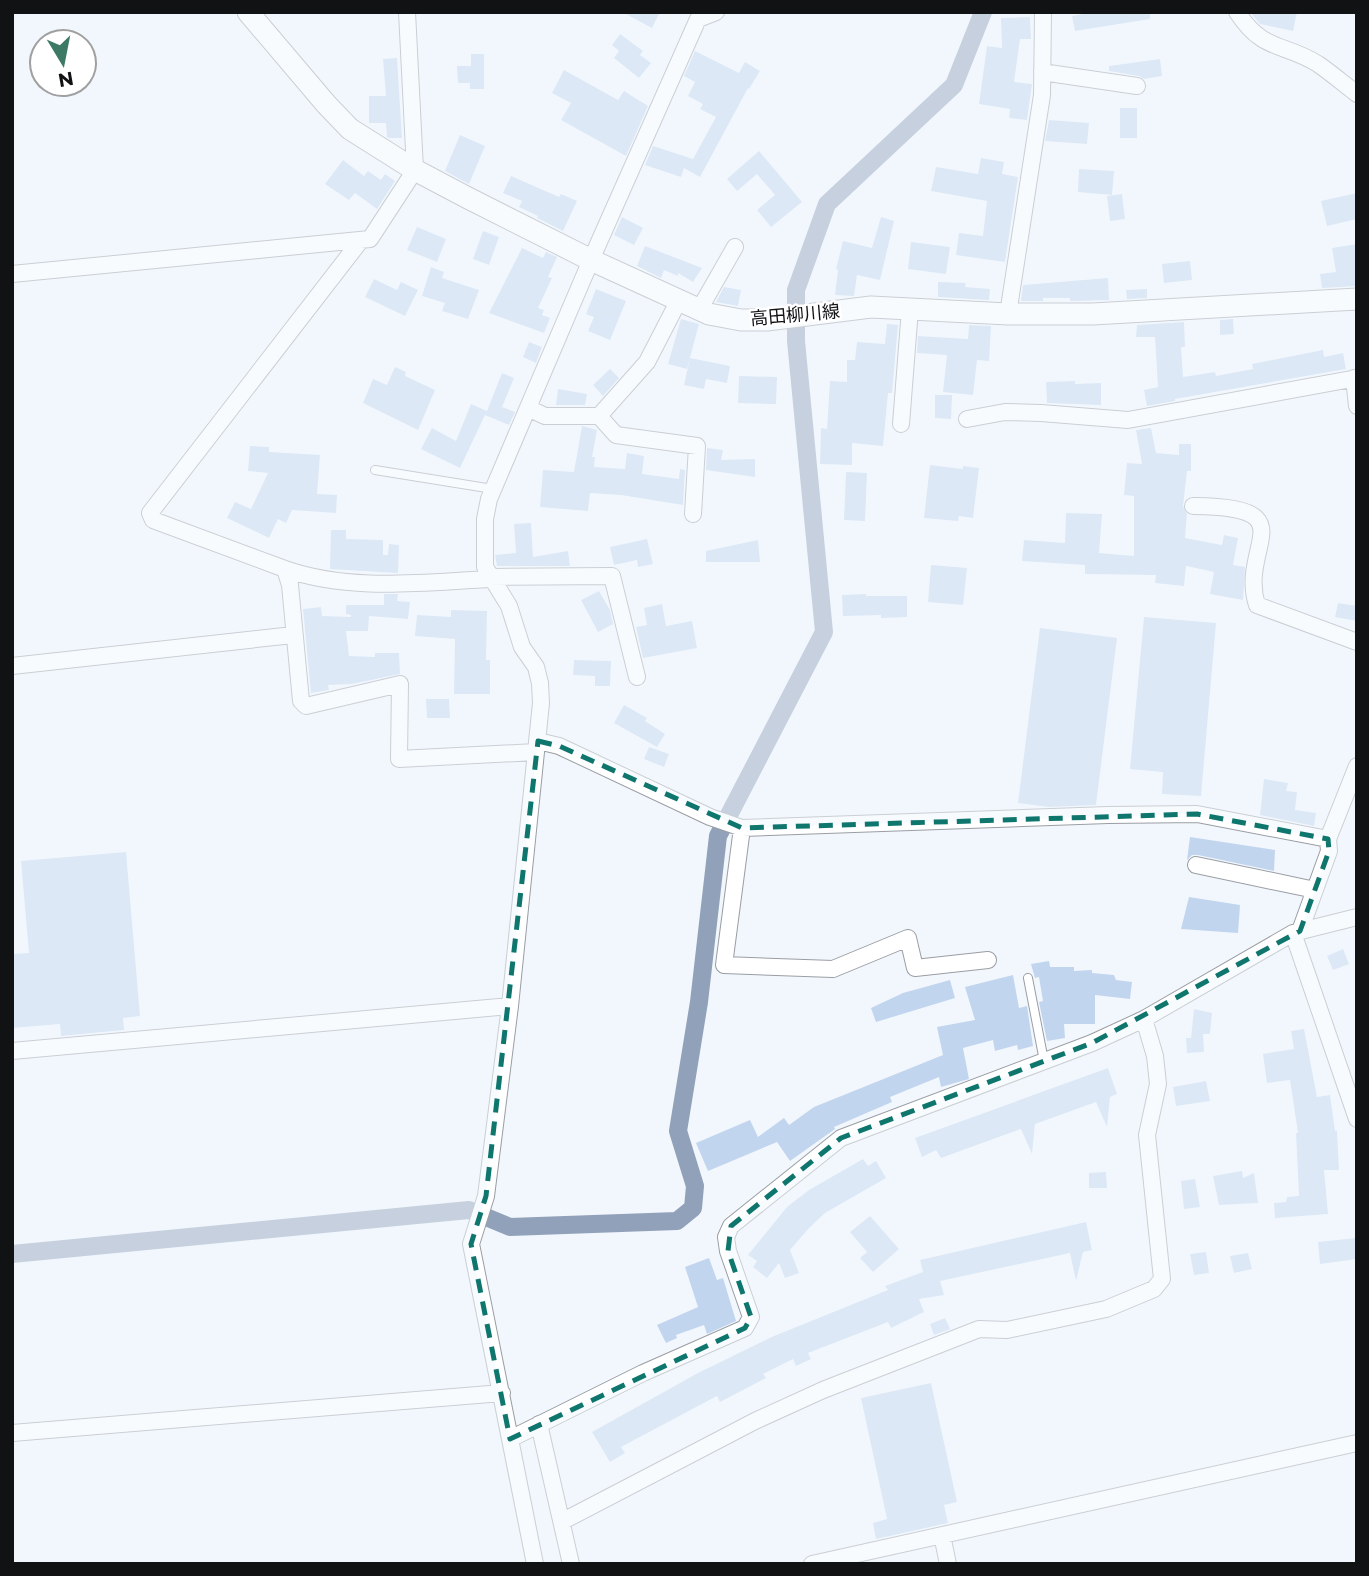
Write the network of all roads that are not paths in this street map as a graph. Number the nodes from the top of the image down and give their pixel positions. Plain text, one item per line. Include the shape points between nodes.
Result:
1 (248, 12) edge
2 (407, 12) edge
3 (716, 12) edge
4 (1043, 12) edge
5 (1237, 12) edge
6 (1042, 72) junction
7 (1138, 86) dead end
8 (1357, 94) edge
9 (415, 170) junction
10 (362, 240) junction
11 (735, 247) dead end
12 (591, 260) junction
13 (12, 274) edge
14 (1357, 299) edge
15 (679, 300) junction
16 (910, 309) junction
17 (699, 310) junction
18 (1009, 314) junction
19 (1356, 378) edge
20 (1357, 406) edge
21 (528, 408) junction
22 (599, 416) junction
23 (967, 419) dead end
24 (901, 424) dead end
25 (375, 470) dead end
26 (493, 489) junction
27 (1193, 506) dead end
28 (693, 514) dead end
29 (285, 569) junction
30 (491, 578) junction
31 (293, 635) junction
32 (1357, 642) edge
33 (12, 666) edge
34 (637, 677) dead end
35 (537, 747) junction
36 (1357, 766) edge
37 (742, 828) junction
38 (1328, 839) junction
39 (1196, 865) dead end
40 (1315, 890) junction
41 (1357, 917) edge
42 (1296, 932) junction
43 (988, 960) dead end
44 (1028, 978) dead end
45 (510, 1006) junction
46 (1144, 1019) junction
47 (12, 1051) edge
48 (1044, 1062) junction
49 (1357, 1119) edge
50 (502, 1393) junction
51 (539, 1424) junction
52 (12, 1433) edge
53 (510, 1439) junction
54 (1357, 1443) edge
55 (563, 1521) junction
56 (942, 1535) junction
57 (535, 1564) edge
58 (571, 1564) edge
59 (812, 1564) edge
60 (948, 1564) edge

1 - 9 main road, 高田柳川線 via 350,129
2 - 9 street
3 - 12 street via 698,19
4 - 6 street
5 - 8 street via 1262,41 1316,63
6 - 7 street
6 - 18 street
9 - 10 street via 370,239
9 - 12 main road, 高田柳川線
10 - 13 street
10 - 29 street via 150,513 153,520
11 - 17 street
12 - 15 main road, 高田柳川線
12 - 21 street
14 - 18 main road, 高田柳川線 via 1093,314
15 - 17 main road, 高田柳川線
15 - 22 street via 647,362
16 - 17 main road, 高田柳川線 via 871,307 767,320 741,320
16 - 18 main road, 高田柳川線
16 - 24 street
19 - 20 street
19 - 23 street via 1128,420 1029,412
21 - 22 street via 545,416
21 - 26 street
22 - 28 street via 616,435 697,446
25 - 26 lane
26 - 30 street via 485,527 485,567
27 - 32 street via 1227,506 1246,511 1259,521 1262,534 1252,590 1257,605
29 - 30 street via 356,584
29 - 31 street
30 - 34 street via 612,576
30 - 35 street via 536,667 541,703
31 - 33 street
31 - 35 street via 301,701 306,706 400,684 399,759
35 - 37 street via 559,746
35 - 45 street
36 - 38 street
37 - 38 street via 1197,814
37 - 43 street via 724,965 833,969 908,938 915,968
38 - 40 street via 1329,850
39 - 40 street
40 - 42 street
41 - 42 street
42 - 46 street
42 - 49 street
44 - 48 lane
45 - 47 street
45 - 50 street via 486,1196 471,1244
46 - 48 street
46 - 55 street via 1158,1084 1147,1135 1162,1279 1154,1289 1106,1309 1007,1330 979,1329 940,1344 755,1420
48 - 51 street via 841,1138 731,1226 726,1237 728,1251 751,1317 745,1328
50 - 52 street
50 - 53 street
51 - 53 street
51 - 55 street
53 - 57 street
54 - 56 street
55 - 58 street
56 - 59 street
56 - 60 street

